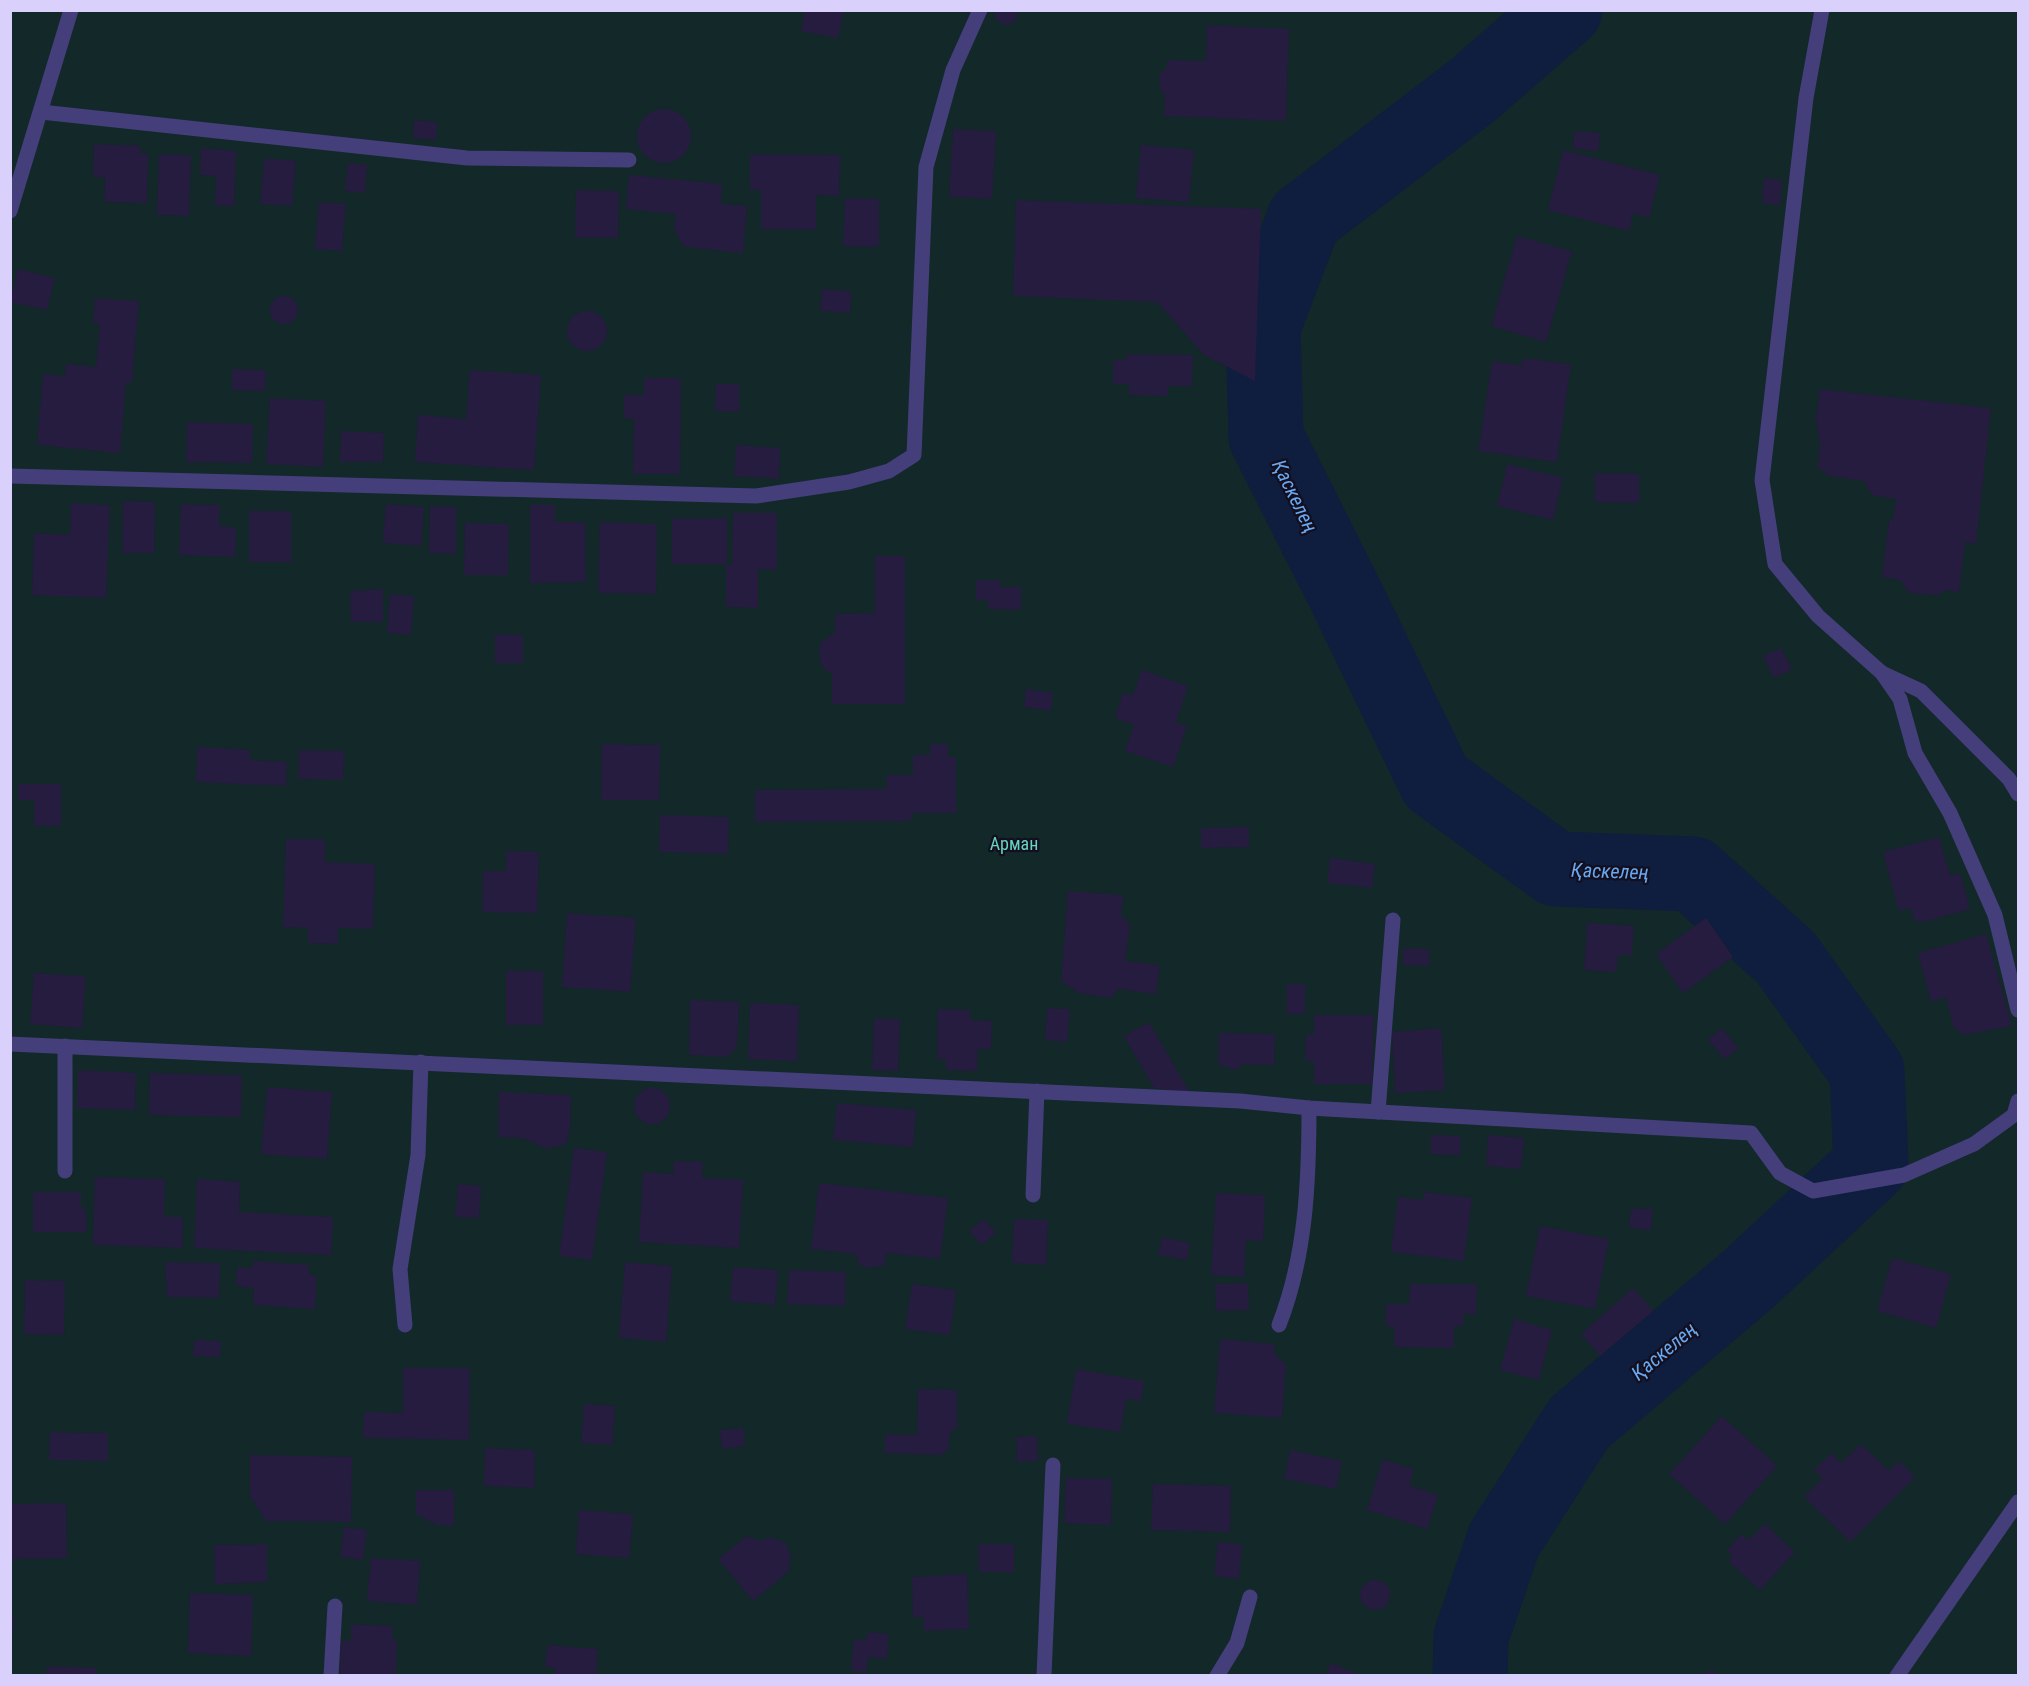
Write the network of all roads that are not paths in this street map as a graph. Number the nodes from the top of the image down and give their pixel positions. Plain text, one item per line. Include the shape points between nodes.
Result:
1 (71, 10) edge
2 (980, 10) edge
3 (1822, 10) edge
4 (41, 112) junction
5 (629, 160) dead end
6 (10, 211) edge
7 (10, 476) edge
8 (1882, 673) junction
9 (2019, 794) edge
10 (1393, 920) dead end
11 (2019, 1010) edge
12 (10, 1044) edge
13 (65, 1046) junction
14 (421, 1062) junction
15 (1037, 1091) junction
16 (2019, 1101) edge
17 (1309, 1108) junction
18 (1378, 1112) junction
19 (65, 1171) dead end
20 (1033, 1195) dead end
21 (405, 1325) dead end
22 (1279, 1325) dead end
23 (1053, 1465) dead end
24 (2019, 1502) edge
25 (1250, 1597) dead end
26 (335, 1606) dead end
27 (331, 1676) edge
28 (1044, 1676) edge
29 (1217, 1676) edge
30 (1897, 1676) edge

1 - 4 street
2 - 7 street via 952,70 926,166 914,455 890,471 849,482 756,496
3 - 8 street via 1806,98 1762,480 1775,564 1818,616
4 - 5 street via 467,158
4 - 6 street
8 - 9 street via 1921,691 2009,779
8 - 11 street via 1900,699 1915,753 1950,813 1995,915
10 - 18 street
12 - 13 street
13 - 14 street
13 - 19 street
14 - 15 street
14 - 21 street via 418,1155 400,1269
15 - 17 street
15 - 20 street
16 - 18 street via 2014,1115 1964,1149 1904,1175 1813,1191 1780,1173 1750,1132
17 - 18 street
17 - 22 street via 1309,1161 1300,1260
23 - 28 street
24 - 30 street
25 - 29 street via 1237,1643
26 - 27 street

